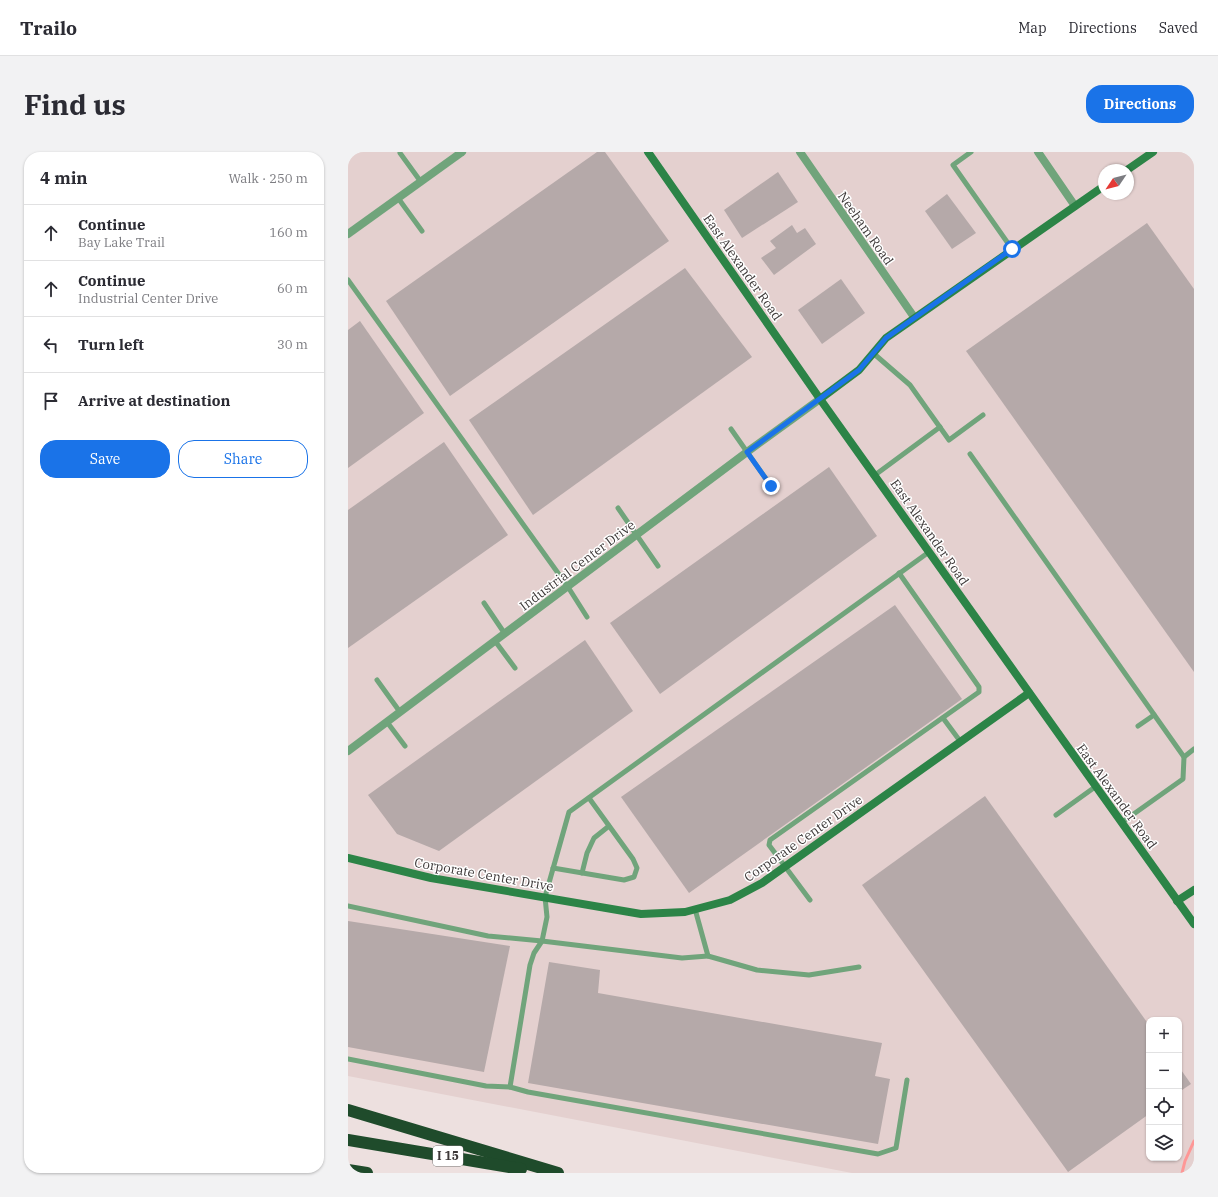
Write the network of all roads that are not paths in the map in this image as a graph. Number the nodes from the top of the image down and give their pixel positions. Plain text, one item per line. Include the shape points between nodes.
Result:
1 (462, 152) edge
2 (648, 152) edge
3 (800, 152) edge
4 (971, 152) edge
5 (1038, 152) edge
6 (1153, 152) edge
7 (400, 153) dead end
8 (1134, 165) edge
9 (421, 182) junction
10 (1098, 190) edge
11 (398, 198) junction
12 (1075, 206) junction
13 (422, 231) dead end
14 (348, 234) edge
15 (1012, 249) junction
16 (348, 280) edge
17 (914, 317) junction
18 (873, 353) junction
19 (820, 399) junction
20 (984, 416) dead end
21 (940, 427) junction
22 (731, 429) dead end
23 (747, 452) junction
24 (970, 454) dead end
25 (875, 475) junction
26 (771, 486) dead end
27 (618, 508) dead end
28 (636, 535) junction
29 (929, 552) junction
30 (658, 566) dead end
31 (899, 573) junction
32 (568, 587) junction
33 (484, 603) dead end
34 (587, 617) dead end
35 (505, 634) junction
36 (495, 641) junction
37 (515, 668) dead end
38 (377, 680) dead end
39 (1029, 693) junction
40 (400, 712) junction
41 (1154, 715) junction
42 (943, 718) junction
43 (387, 722) junction
44 (1138, 726) dead end
45 (960, 742) junction
46 (405, 746) dead end
47 (1194, 749) edge
48 (348, 751) edge
49 (1184, 757) junction
50 (1095, 787) junction
51 (589, 798) junction
52 (1056, 815) dead end
53 (1121, 823) junction
54 (609, 826) junction
55 (348, 858) edge
56 (785, 866) junction
57 (553, 868) junction
58 (582, 873) junction
59 (1194, 890) edge
60 (544, 897) junction
61 (810, 900) dead end
62 (1177, 901) junction
63 (348, 906) edge
64 (695, 909) junction
65 (1194, 924) edge
66 (542, 941) junction
67 (708, 956) junction
68 (859, 968) dead end
69 (348, 1059) edge
70 (907, 1080) dead end
71 (510, 1087) junction
72 (348, 1110) edge
73 (348, 1140) edge
74 (348, 1170) edge
75 (367, 1173) edge
76 (548, 1173) edge
77 (558, 1173) edge

1 - 9 street
2 - 19 street, East Alexander Road
3 - 17 street, Neeham Road
4 - 15 lane via 953,165
5 - 12 street
6 - 8 street
7 - 9 lane
9 - 11 street
10 - 12 street
11 - 13 lane
11 - 14 street
12 - 15 street
15 - 17 street
16 - 32 lane
17 - 18 street via 886,338
18 - 19 street via 859,370
18 - 21 lane via 910,385
19 - 23 street, Industrial Center Drive
19 - 25 street, East Alexander Road
20 - 21 lane via 949,440
21 - 25 lane
22 - 23 lane
23 - 26 lane
23 - 28 street, Industrial Center Drive
24 - 41 lane
25 - 29 street, East Alexander Road
27 - 28 lane
28 - 30 lane
28 - 32 street, Industrial Center Drive
29 - 31 lane
29 - 39 street, East Alexander Road
31 - 42 lane via 979,687 978,692
31 - 51 lane
32 - 34 lane
32 - 35 street, Industrial Center Drive
33 - 35 lane
35 - 36 street, Industrial Center Drive
36 - 37 lane
36 - 40 street, Industrial Center Drive
38 - 40 lane
39 - 45 street, Corporate Center Drive
39 - 50 street, East Alexander Road
40 - 43 street, Industrial Center Drive
41 - 44 lane
41 - 49 lane
42 - 45 lane
42 - 56 lane via 770,840 769,845
43 - 46 lane
43 - 48 street, Industrial Center Drive
45 - 56 street, Corporate Center Drive
47 - 49 lane
49 - 53 lane via 1184,779
50 - 52 lane
50 - 53 street, East Alexander Road
51 - 54 lane
51 - 57 lane via 569,812
53 - 62 street, East Alexander Road
54 - 58 lane via 594,838
54 - 58 lane via 633,859 637,868 634,877 624,880
55 - 60 street, Corporate Center Drive via 431,878
56 - 61 lane
56 - 64 street, Corporate Center Drive via 762,883 730,900
57 - 58 lane
57 - 60 lane
59 - 62 street
60 - 64 street, Corporate Center Drive via 641,914 685,912
60 - 66 lane via 548,917
62 - 65 street, East Alexander Road
63 - 66 lane via 488,936
64 - 67 lane
66 - 67 lane via 682,958
66 - 71 lane via 534,953 530,966
67 - 68 lane via 757,970 809,976
69 - 71 lane via 486,1086
70 - 71 lane via 896,1148 878,1154
72 - 77 highway
73 - 76 highway, I 15
74 - 75 highway

